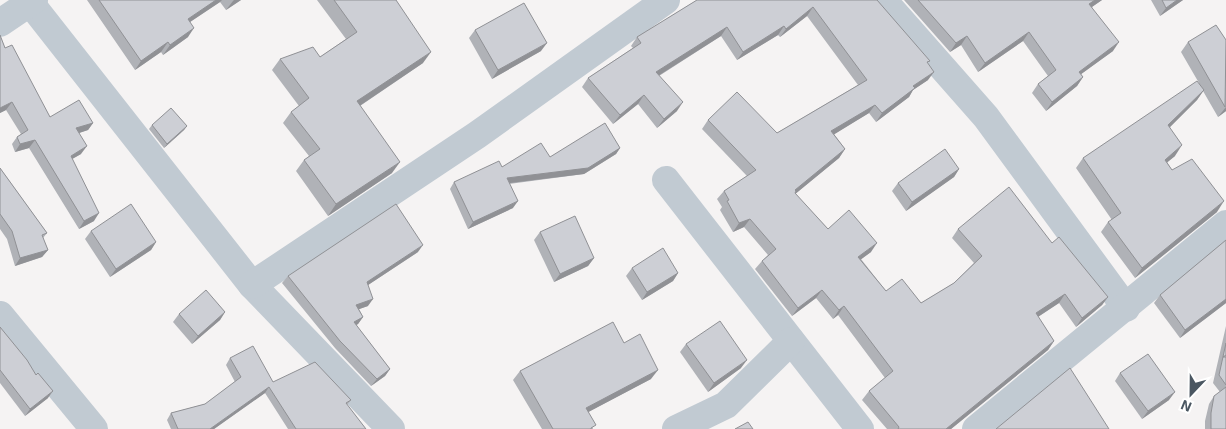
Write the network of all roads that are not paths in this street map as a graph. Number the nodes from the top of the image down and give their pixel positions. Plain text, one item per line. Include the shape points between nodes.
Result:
1 (666, 0) edge
2 (883, 0) edge
3 (31, 1) edge
4 (0, 23) edge
5 (666, 180) dead end
6 (1226, 224) edge
7 (252, 285) junction
8 (1126, 308) junction
9 (0, 315) edge
10 (792, 341) junction
11 (94, 429) edge
12 (391, 429) edge
13 (676, 429) edge
14 (860, 429) edge
15 (976, 429) edge

1 - 7 street via 477,135
2 - 8 street via 986,117
3 - 4 street
3 - 7 street
5 - 10 street
6 - 8 street
7 - 12 street
8 - 15 street
9 - 11 street
10 - 13 street via 726,405
10 - 14 street

